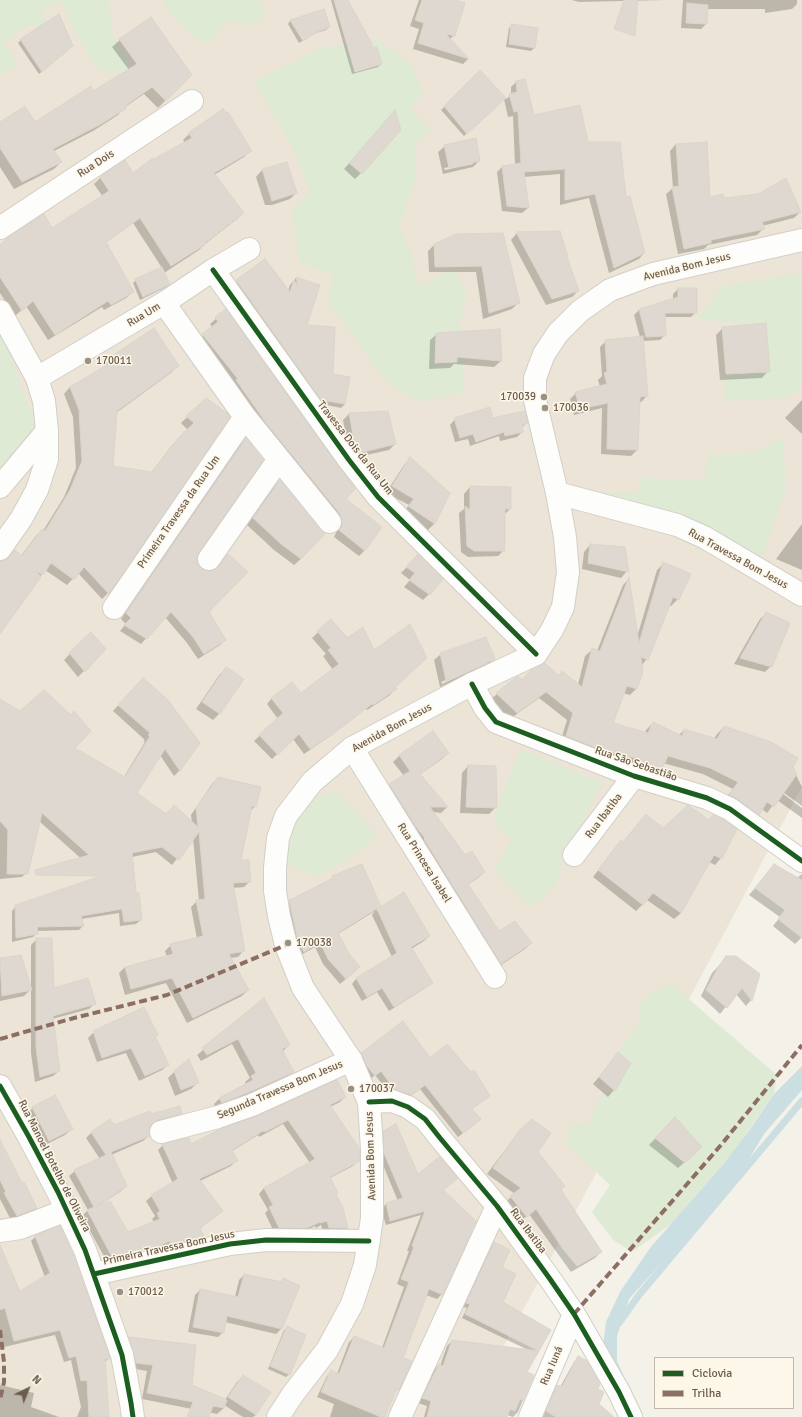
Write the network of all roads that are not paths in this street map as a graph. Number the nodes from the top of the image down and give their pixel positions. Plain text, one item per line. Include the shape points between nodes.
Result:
1 (192, 101) dead end
2 (0, 228) edge
3 (802, 240) edge
4 (249, 249) dead end
5 (213, 270) junction
6 (164, 303) junction
7 (0, 311) edge
8 (37, 378) junction
9 (245, 417) junction
10 (47, 431) junction
11 (279, 459) junction
12 (0, 487) edge
13 (557, 493) junction
14 (330, 522) dead end
15 (0, 549) edge
16 (209, 560) dead end
17 (802, 595) edge
18 (114, 608) dead end
19 (536, 654) junction
20 (472, 684) junction
21 (352, 748) junction
22 (634, 776) junction
23 (574, 856) dead end
24 (802, 861) edge
25 (496, 977) dead end
26 (351, 1060) junction
27 (0, 1086) edge
28 (369, 1102) junction
29 (161, 1132) dead end
30 (496, 1206) junction
31 (67, 1210) junction
32 (0, 1231) edge
33 (369, 1241) junction
34 (94, 1274) junction
35 (574, 1314) junction
36 (133, 1417) edge
37 (278, 1417) edge
38 (400, 1417) edge
39 (530, 1417) edge
40 (631, 1417) edge

1 - 2 street, Rua Dois
3 - 13 street, Avenida Bom Jesus via 653,274 610,290 580,311 558,333 544,354 535,378 535,400
4 - 5 street, Rua Um
5 - 6 street, Rua Um
5 - 19 street, Travessa Dois da Rua Um via 378,497
6 - 8 street, Rua Um
6 - 9 street
7 - 8 street
8 - 10 street via 44,401
9 - 11 street
9 - 18 street, Primeira Travessa da Rua Um
10 - 12 street
10 - 15 street via 47,459 37,490
11 - 14 street
11 - 16 street
13 - 17 street, Rua Travessa Bom Jesus via 677,526 704,537
13 - 19 street, Avenida Bom Jesus via 568,572 563,607
19 - 20 street, Avenida Bom Jesus
20 - 21 street, Avenida Bom Jesus
20 - 22 street, Rua São Sebastião via 496,722
21 - 25 street, Rua Princesa Isabel
21 - 26 street, Avenida Bom Jesus via 312,782 286,816 278,838 275,868 279,916 286,945 300,981
22 - 23 street, Rua Ibatiba
22 - 24 street, Rua São Sebastião via 707,798 730,809
26 - 28 street, Avenida Bom Jesus
26 - 29 street, Segunda Travessa Bom Jesus via 252,1105
27 - 31 street, Rua Manoel Botelho de Oliveira
28 - 30 street, Rua Ibatiba via 392,1101 408,1107 425,1120
28 - 33 street, Avenida Bom Jesus via 373,1178
30 - 35 street, Rua Ibatiba
30 - 38 street, Rua Ibatiba
31 - 32 street via 20,1228
31 - 34 street, Rua Manoel Botelho de Oliveira
33 - 34 street, Primeira Travessa Bom Jesus via 266,1240 230,1244
33 - 37 street, Avenida Bom Jesus via 365,1265 352,1304 327,1350
34 - 36 street, Rua Manoel Botelho de Oliveira via 122,1355
35 - 39 street, Rua Iuná
35 - 40 street, Rua Ibatiba

